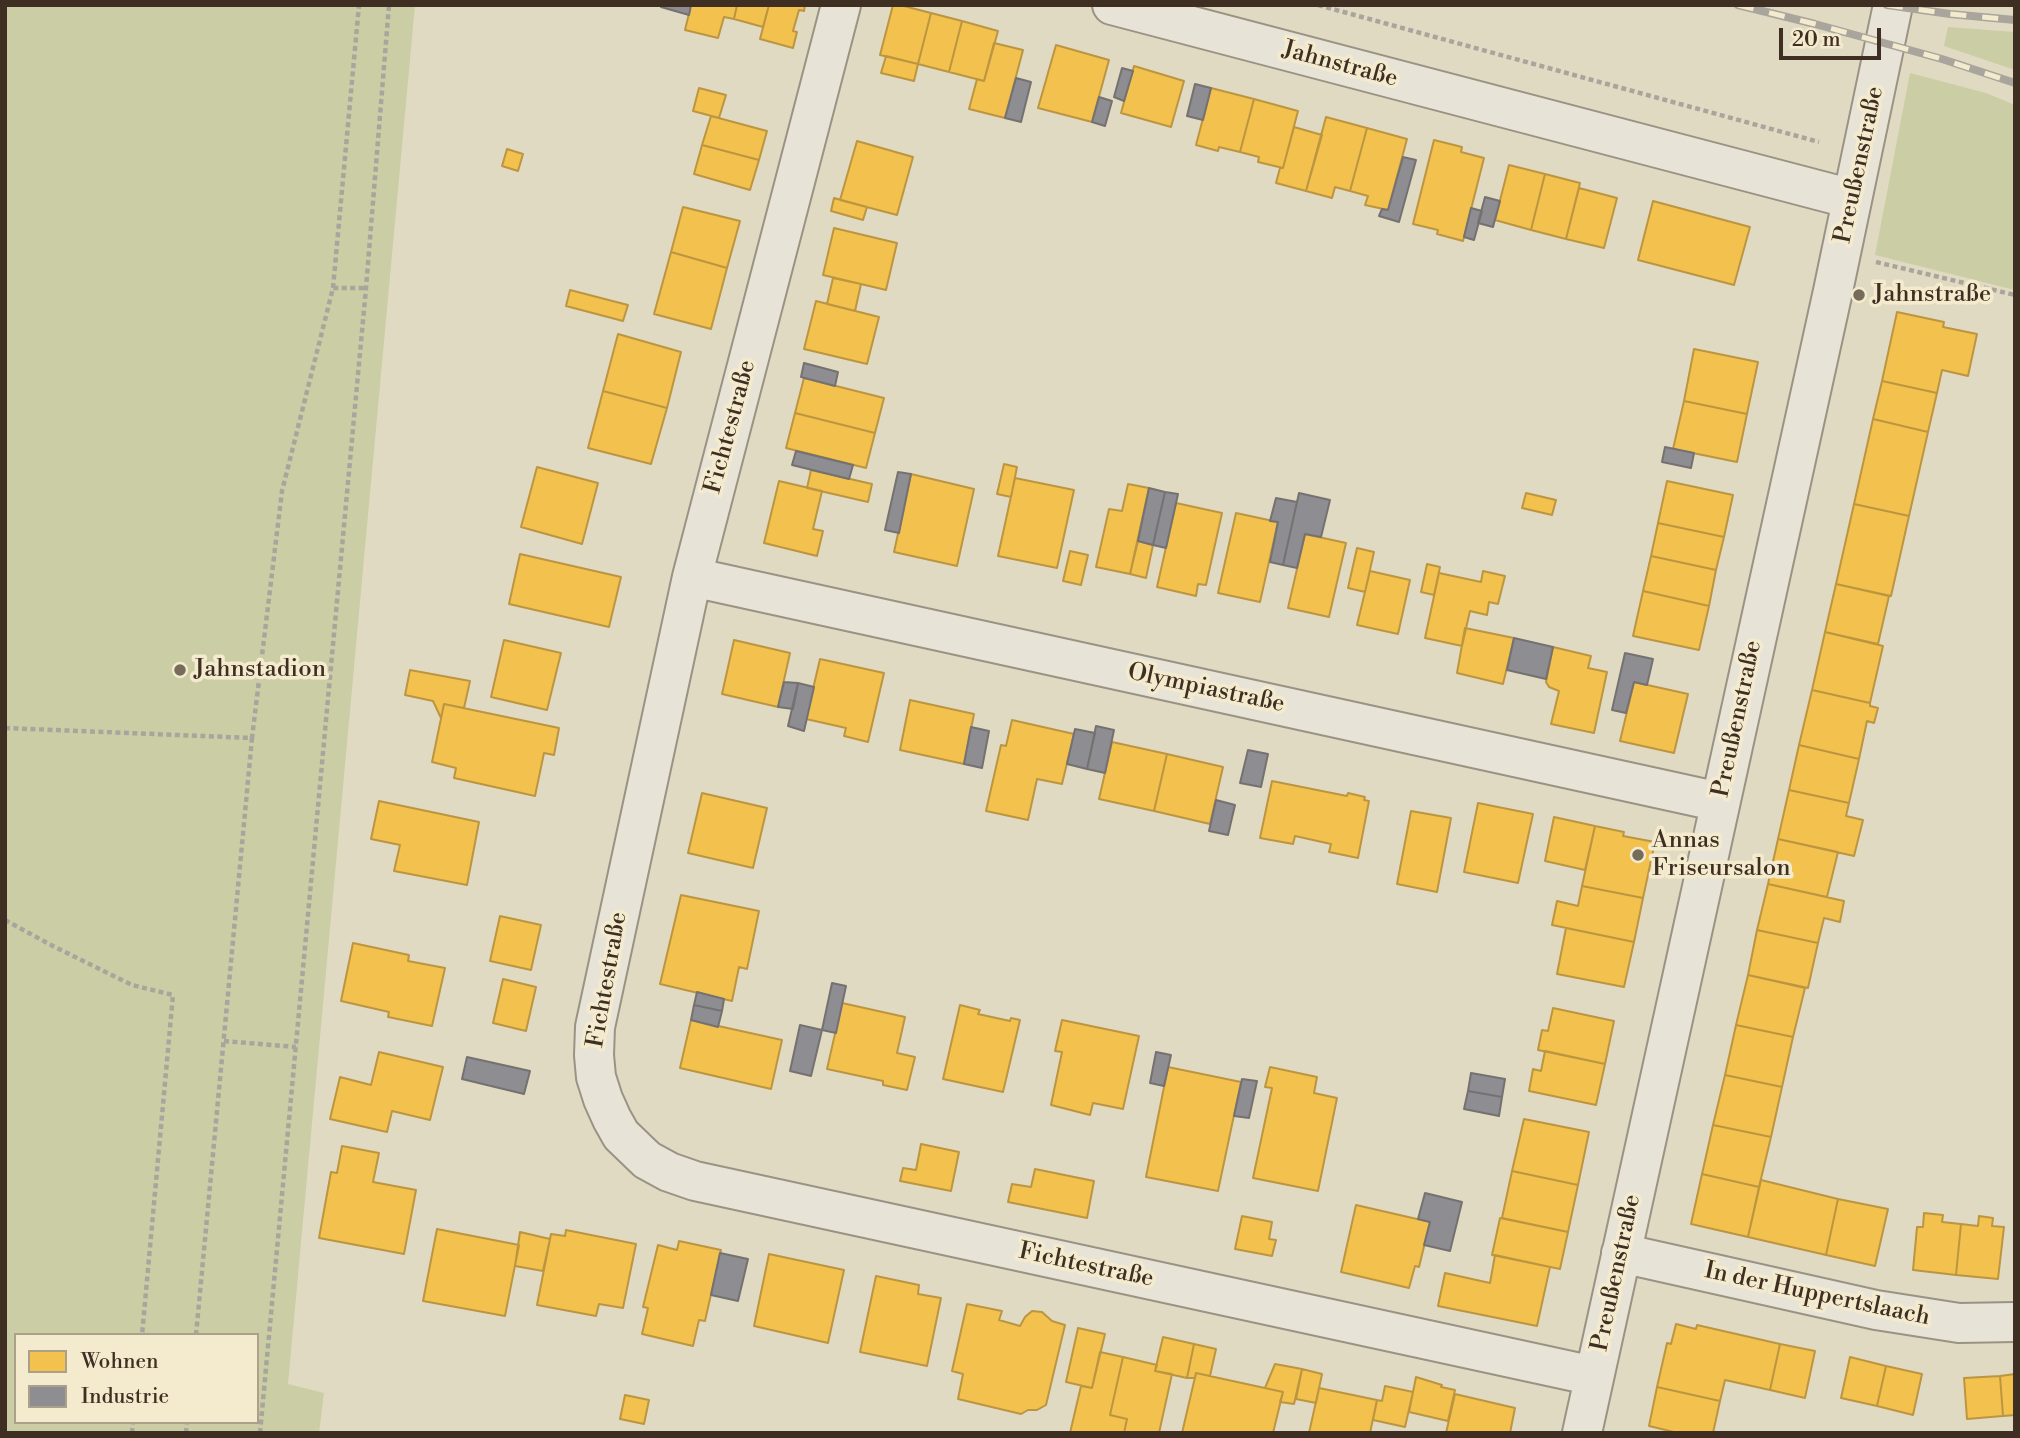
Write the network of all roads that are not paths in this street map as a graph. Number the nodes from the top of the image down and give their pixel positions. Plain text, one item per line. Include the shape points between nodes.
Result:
1 (841, 5) edge
2 (1112, 5) edge
3 (1893, 5) edge
4 (1852, 199) junction
5 (692, 577) junction
6 (1720, 802) junction
7 (1621, 1254) junction
8 (2015, 1322) edge
9 (1594, 1376) junction
10 (1582, 1433) edge

1 - 5 street, Fichtestraße
2 - 4 street, Jahnstraße
3 - 4 street, Preußenstraße
4 - 6 street, Preußenstraße
5 - 6 street, Olympiastraße
5 - 9 street, Fichtestraße via 595,1027 596,1077 603,1099 621,1135 647,1160 695,1181
6 - 7 street, Preußenstraße
7 - 8 street, In der Huppertslaach via 1876,1310 1959,1324
7 - 9 street, Preußenstraße
9 - 10 street, Preußenstraße

